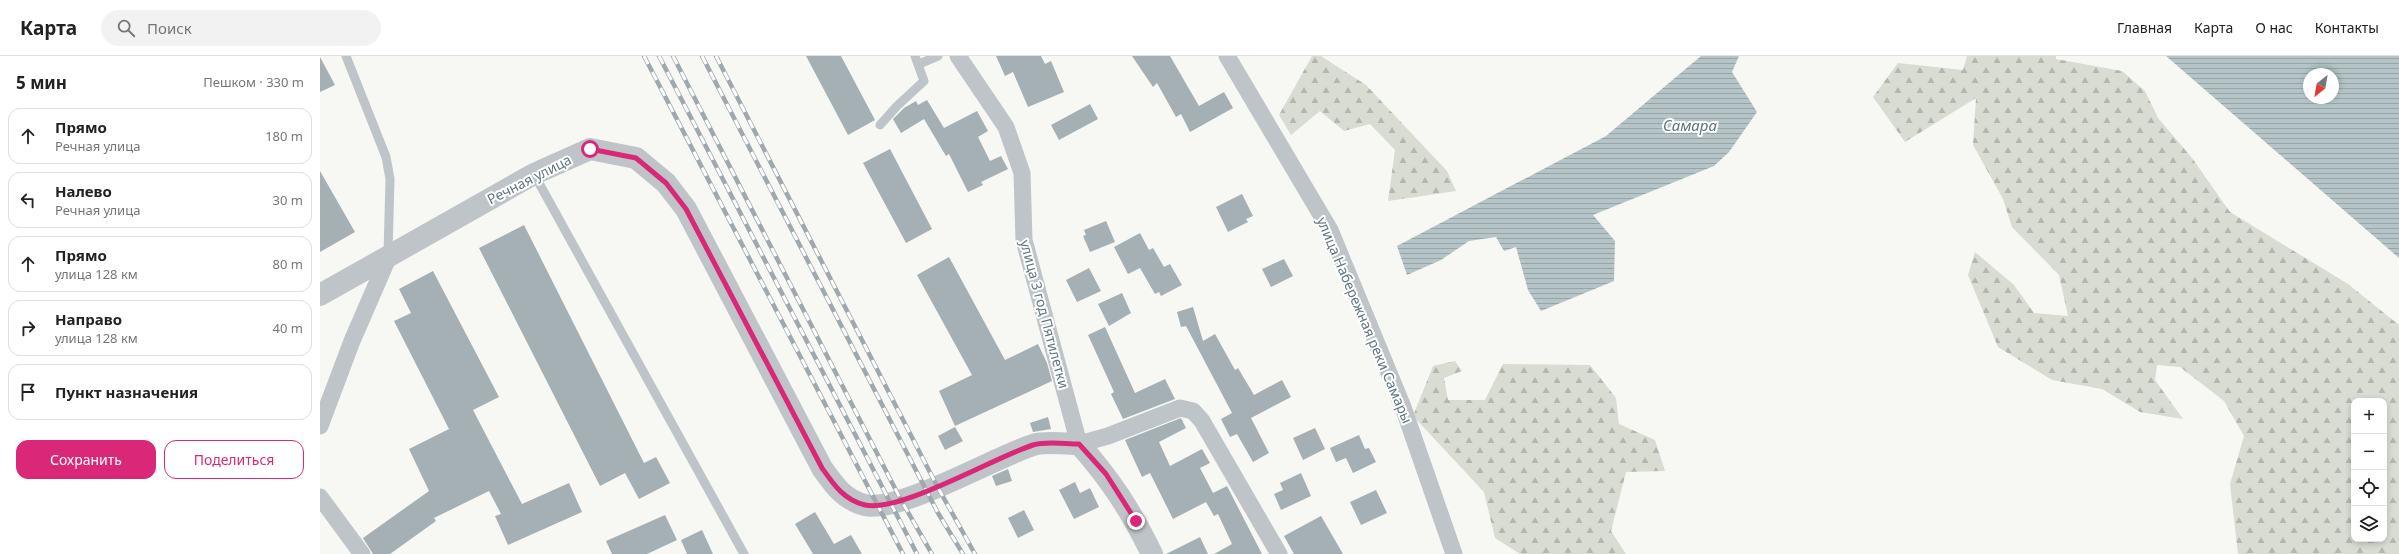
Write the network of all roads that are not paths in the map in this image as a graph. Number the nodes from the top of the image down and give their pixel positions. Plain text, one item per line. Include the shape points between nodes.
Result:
1 (346, 56) edge
2 (938, 56) edge
3 (958, 56) edge
4 (1226, 56) edge
5 (917, 60) edge
6 (880, 125) dead end
7 (534, 174) junction
8 (388, 258) junction
9 (320, 295) edge
10 (320, 426) edge
11 (1079, 444) junction
12 (320, 497) edge
13 (362, 554) edge
14 (744, 554) edge
15 (1152, 554) edge
16 (1278, 554) edge
17 (1454, 554) edge

1 - 8 lane via 386,157 390,179
2 - 5 lane
3 - 11 street, улица 3 год Пятилетки via 1006,127 1022,172 1024,240
4 - 17 street, улица Набережная реки Самары via 1330,230 1403,407
5 - 6 lane via 924,81
7 - 8 street, Речная улица
7 - 11 street, Речная улица via 590,149 636,158 666,183 686,209 822,468 838,491 853,500 878,506 927,491 1034,445
7 - 14 lane
8 - 9 street, Речная улица
8 - 10 street via 352,341
11 - 15 street via 1106,474 1136,521
11 - 16 street via 1108,436 1180,408 1193,411 1202,420
12 - 13 street

